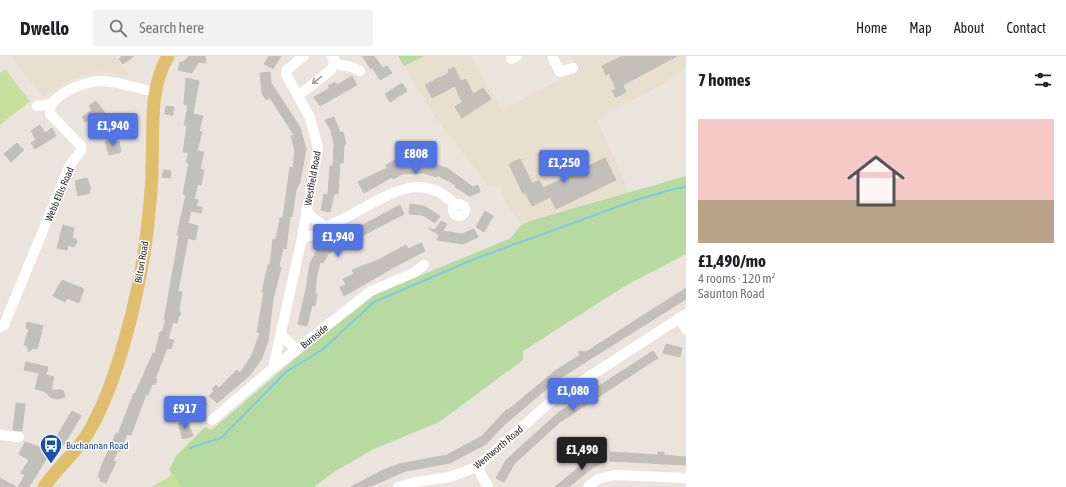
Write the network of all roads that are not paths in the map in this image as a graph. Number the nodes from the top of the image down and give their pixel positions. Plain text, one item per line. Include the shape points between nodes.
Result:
1 (168, 56) edge
2 (304, 56) edge
3 (552, 56) edge
4 (333, 60) edge
5 (573, 68) dead end
6 (360, 71) dead end
7 (154, 92) junction
8 (298, 95) junction
9 (51, 104) junction
10 (37, 106) dead end
11 (455, 205) dead end
12 (306, 210) junction
13 (326, 227) junction
14 (302, 238) junction
15 (424, 265) dead end
16 (683, 316) edge
17 (0, 327) edge
18 (686, 329) edge
19 (282, 335) junction
20 (297, 350) junction
21 (274, 368) junction
22 (212, 420) dead end
23 (0, 435) edge
24 (19, 437) dead end
25 (477, 467) junction
26 (686, 478) edge
27 (54, 481) edge
28 (44, 487) edge
29 (398, 487) edge
30 (488, 487) edge
31 (588, 487) edge

1 - 7 main road, Bilton Road via 158,75
2 - 8 street, Westfield Road via 287,70 286,74
3 - 5 street via 560,72
4 - 6 street
4 -> 8 street via 332,70
7 - 9 street via 101,81 86,84 60,95
7 - 27 main road, Bilton Road via 147,234 118,359 103,402 88,433 70,456 62,476
8 - 12 street, Westfield Road via 310,118 318,147
9 - 10 street
9 - 17 street, Webb Ellis Road via 50,114 81,146 81,151 70,165 4,325
11 - 13 street via 445,195 426,187 405,188
12 - 13 street
12 - 14 street, Westfield Road
13 - 14 street
14 - 19 street, Westfield Road
15 - 20 street, Burnside via 413,273 371,291
16 - 18 street
16 - 25 street, Wentworth Road via 547,405
19 - 20 street
19 - 21 street, Westfield Road
20 - 21 street, Burnside
21 - 22 street, Burnside
23 - 24 street
25 - 29 street, Wentworth Road via 450,477
25 - 30 street
26 - 31 street via 614,475 598,479
27 - 28 main road, Bilton Road

